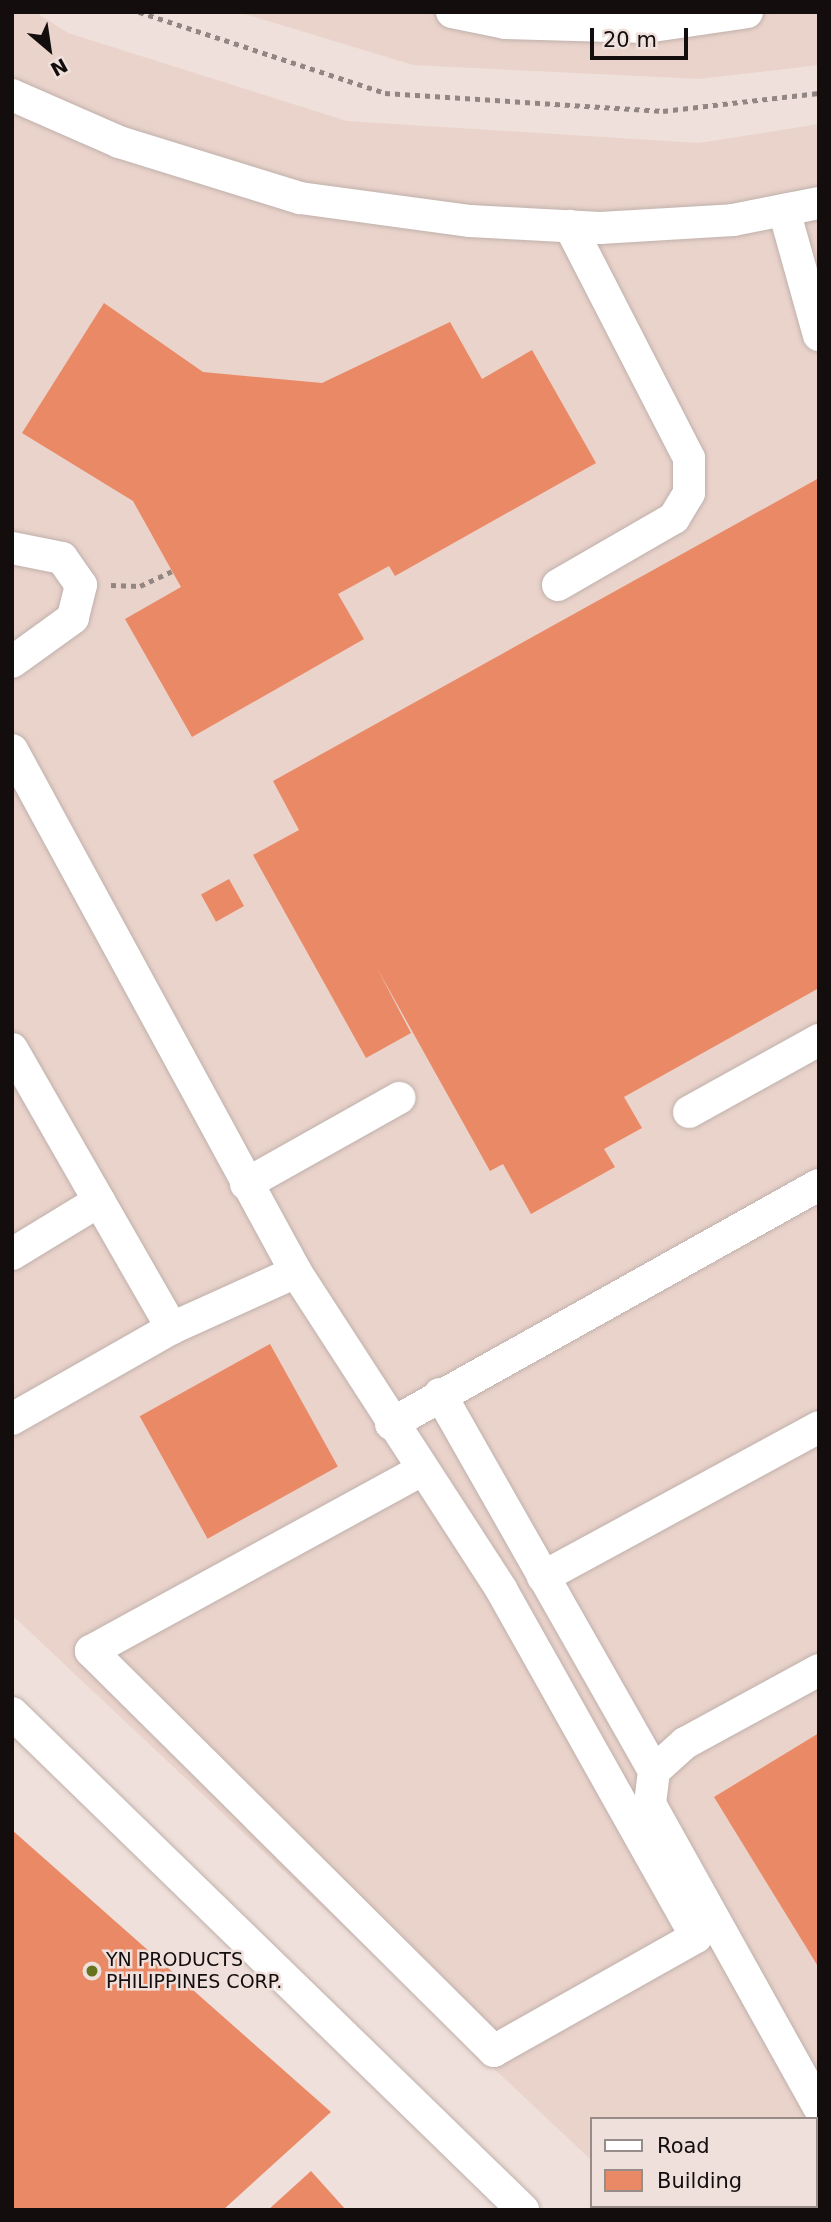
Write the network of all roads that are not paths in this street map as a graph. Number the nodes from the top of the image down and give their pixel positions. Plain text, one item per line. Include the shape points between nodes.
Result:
1 (452, 12) edge
2 (747, 12) edge
3 (12, 95) edge
4 (819, 203) edge
5 (784, 210) junction
6 (570, 226) junction
7 (819, 335) edge
8 (12, 548) edge
9 (558, 585) dead end
10 (12, 662) edge
11 (12, 750) edge
12 (819, 1040) edge
13 (12, 1049) edge
14 (399, 1098) dead end
15 (689, 1112) dead end
16 (246, 1184) junction
17 (819, 1185) edge
18 (99, 1201) junction
19 (12, 1254) edge
20 (296, 1272) junction
21 (172, 1328) junction
22 (440, 1394) junction
23 (12, 1419) edge
24 (391, 1424) junction
25 (819, 1427) edge
26 (420, 1471) junction
27 (543, 1577) junction
28 (819, 1670) edge
29 (12, 1713) edge
30 (654, 1771) junction
31 (819, 2108) edge
32 (523, 2210) edge

1 - 2 street via 505,23 646,27
3 - 6 street via 120,142 300,198 470,221
4 - 5 street
5 - 6 street via 733,220
5 - 7 street
6 - 9 street via 689,458 689,493 674,517
8 - 10 street via 62,558 81,585 73,618
11 - 16 street
12 - 15 street
13 - 18 street
14 - 16 street
16 - 20 street
17 - 22 street
18 - 19 street
18 - 21 street
20 - 21 street
20 - 24 street
21 - 23 street
22 - 24 street
22 - 27 street
24 - 26 street
25 - 27 street
26 - 26 street via 501,1590 696,1937 494,2051 91,1651
27 - 30 street
28 - 30 street via 685,1743
29 - 32 street
30 - 31 street via 650,1804

